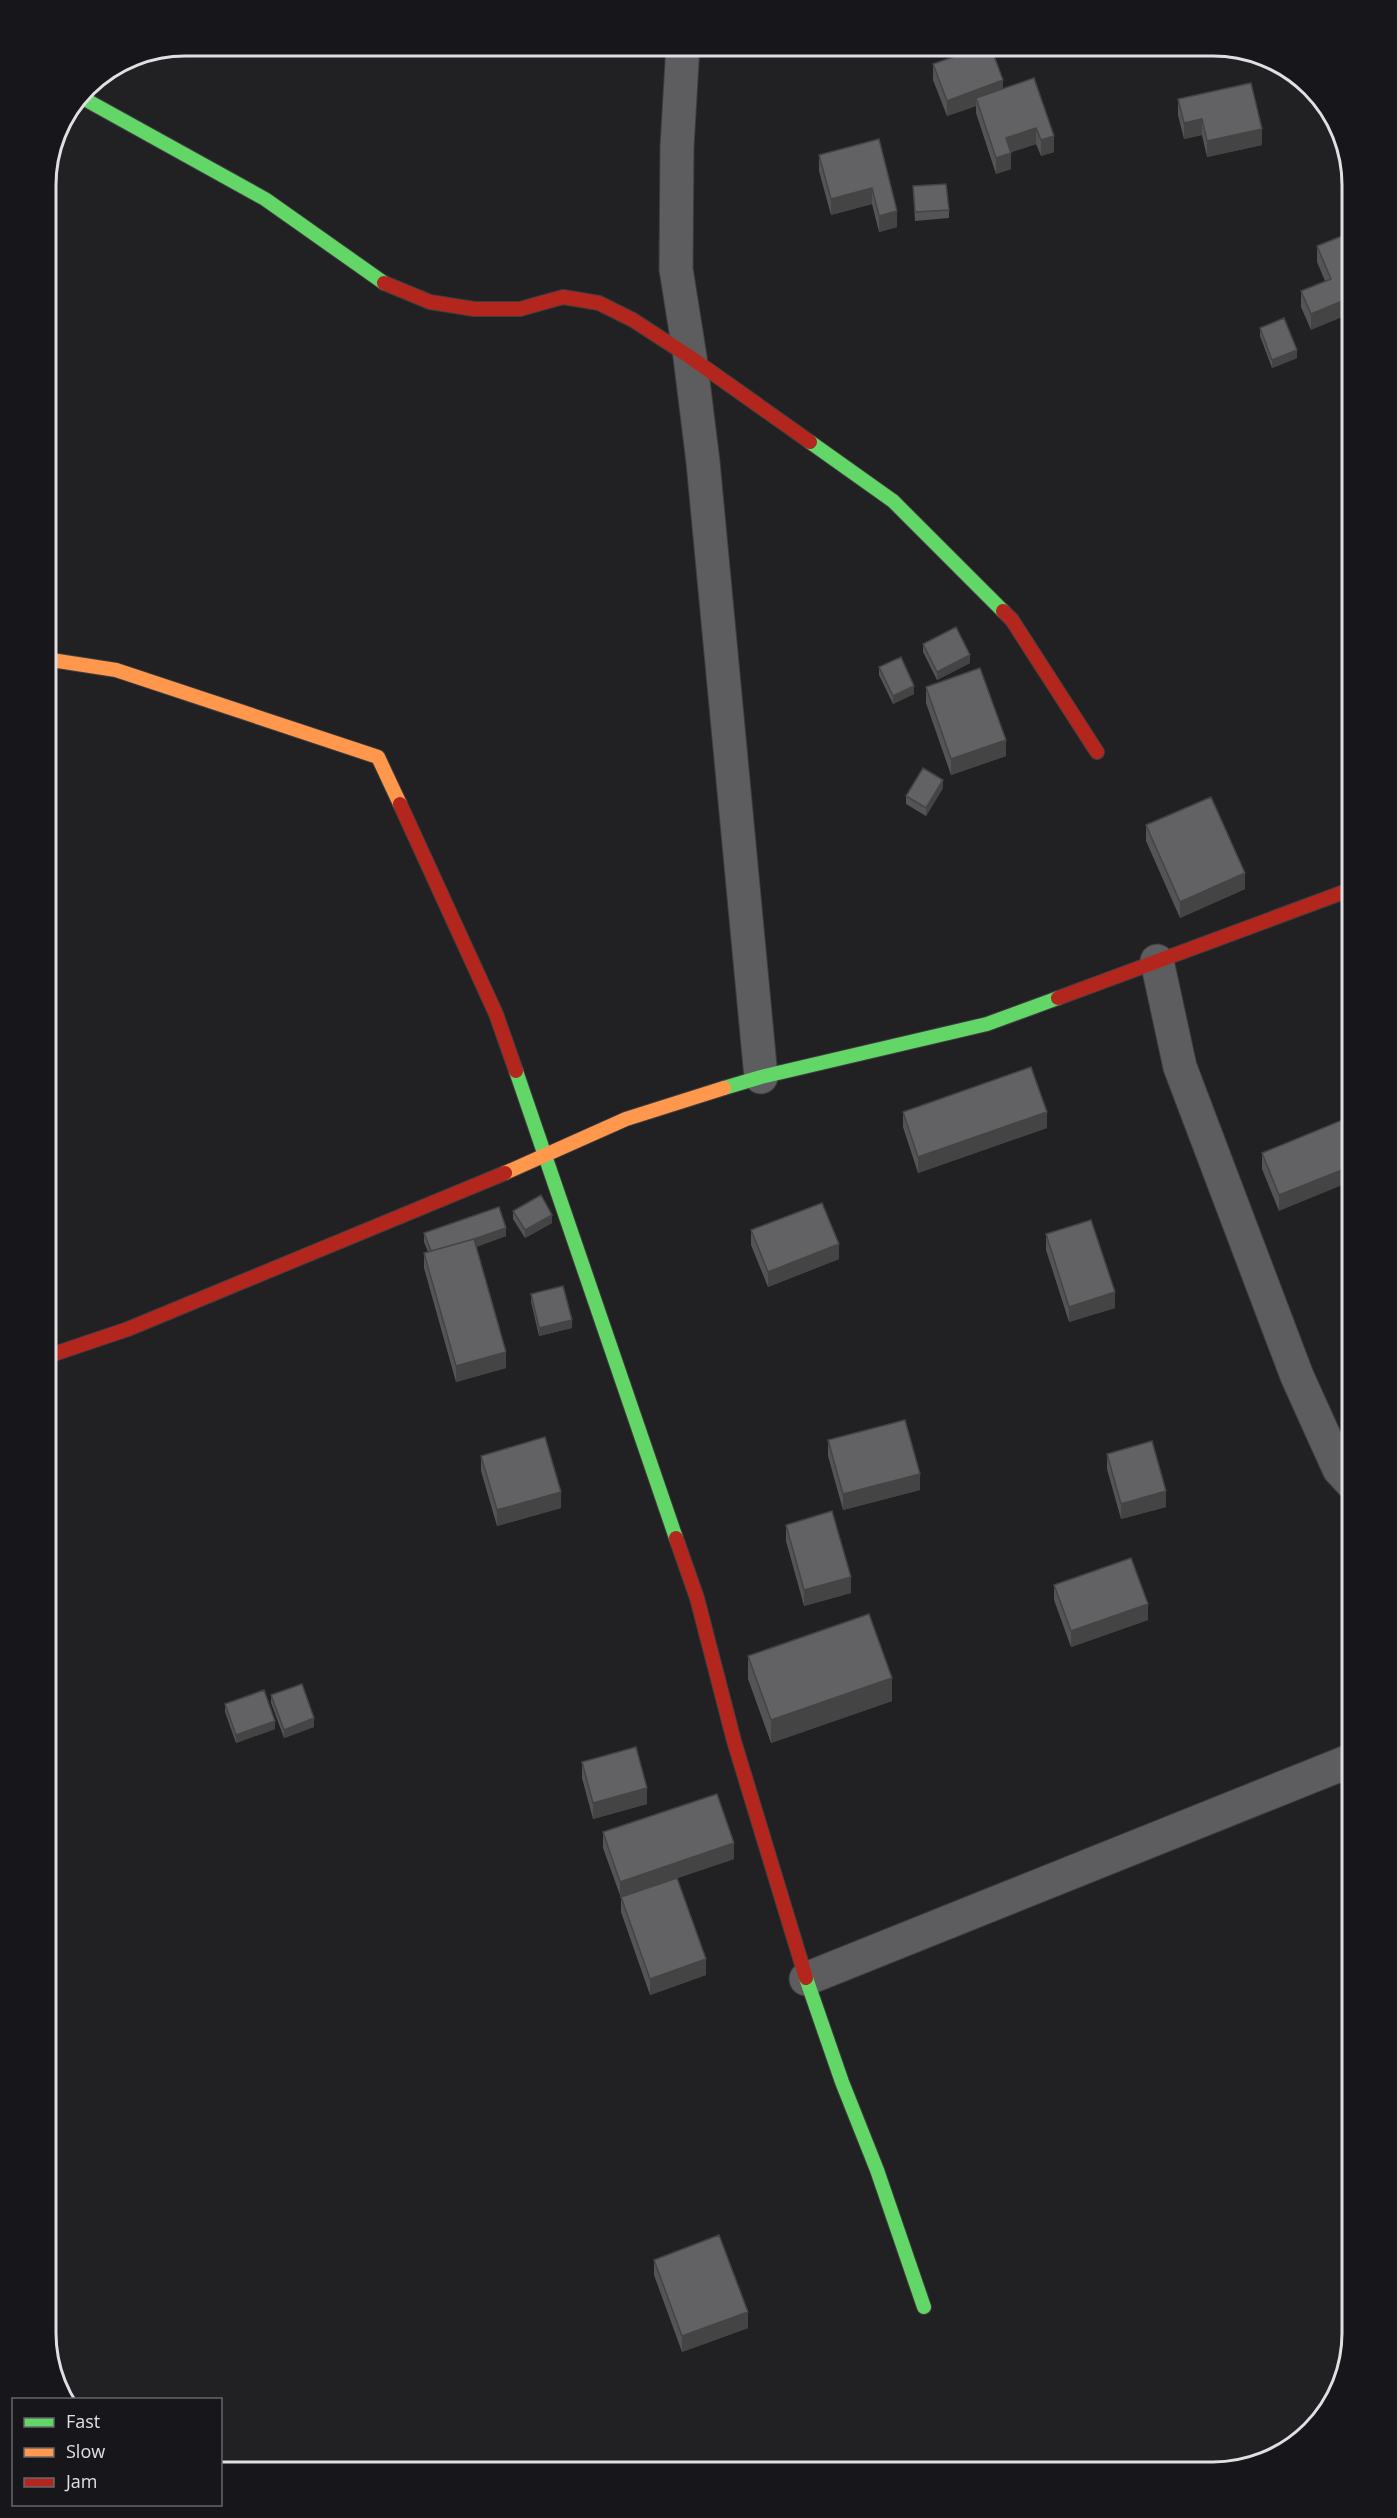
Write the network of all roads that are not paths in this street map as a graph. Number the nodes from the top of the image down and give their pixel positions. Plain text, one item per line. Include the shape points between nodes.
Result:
1 (682, 56) edge
2 (86, 100) edge
3 (690, 357) junction
4 (56, 661) edge
5 (1097, 752) dead end
6 (1342, 893) edge
7 (1157, 961) junction
8 (761, 1077) junction
9 (544, 1157) junction
10 (56, 1353) edge
11 (1342, 1470) edge
12 (1342, 1764) edge
13 (806, 1979) junction
14 (924, 2307) dead end

1 - 3 street via 676,269
2 - 3 street via 265,199 384,283 430,302 474,309 519,309 563,297 599,303
3 - 5 street via 892,501 1012,620
3 - 8 street
4 - 9 street via 116,670 378,757 496,1014
6 - 7 street
7 - 8 street via 987,1024
7 - 11 street via 1180,1067 1297,1376
8 - 9 street via 626,1119
9 - 10 street via 128,1329
9 - 13 street via 697,1598 734,1741
12 - 13 street
13 - 14 street

